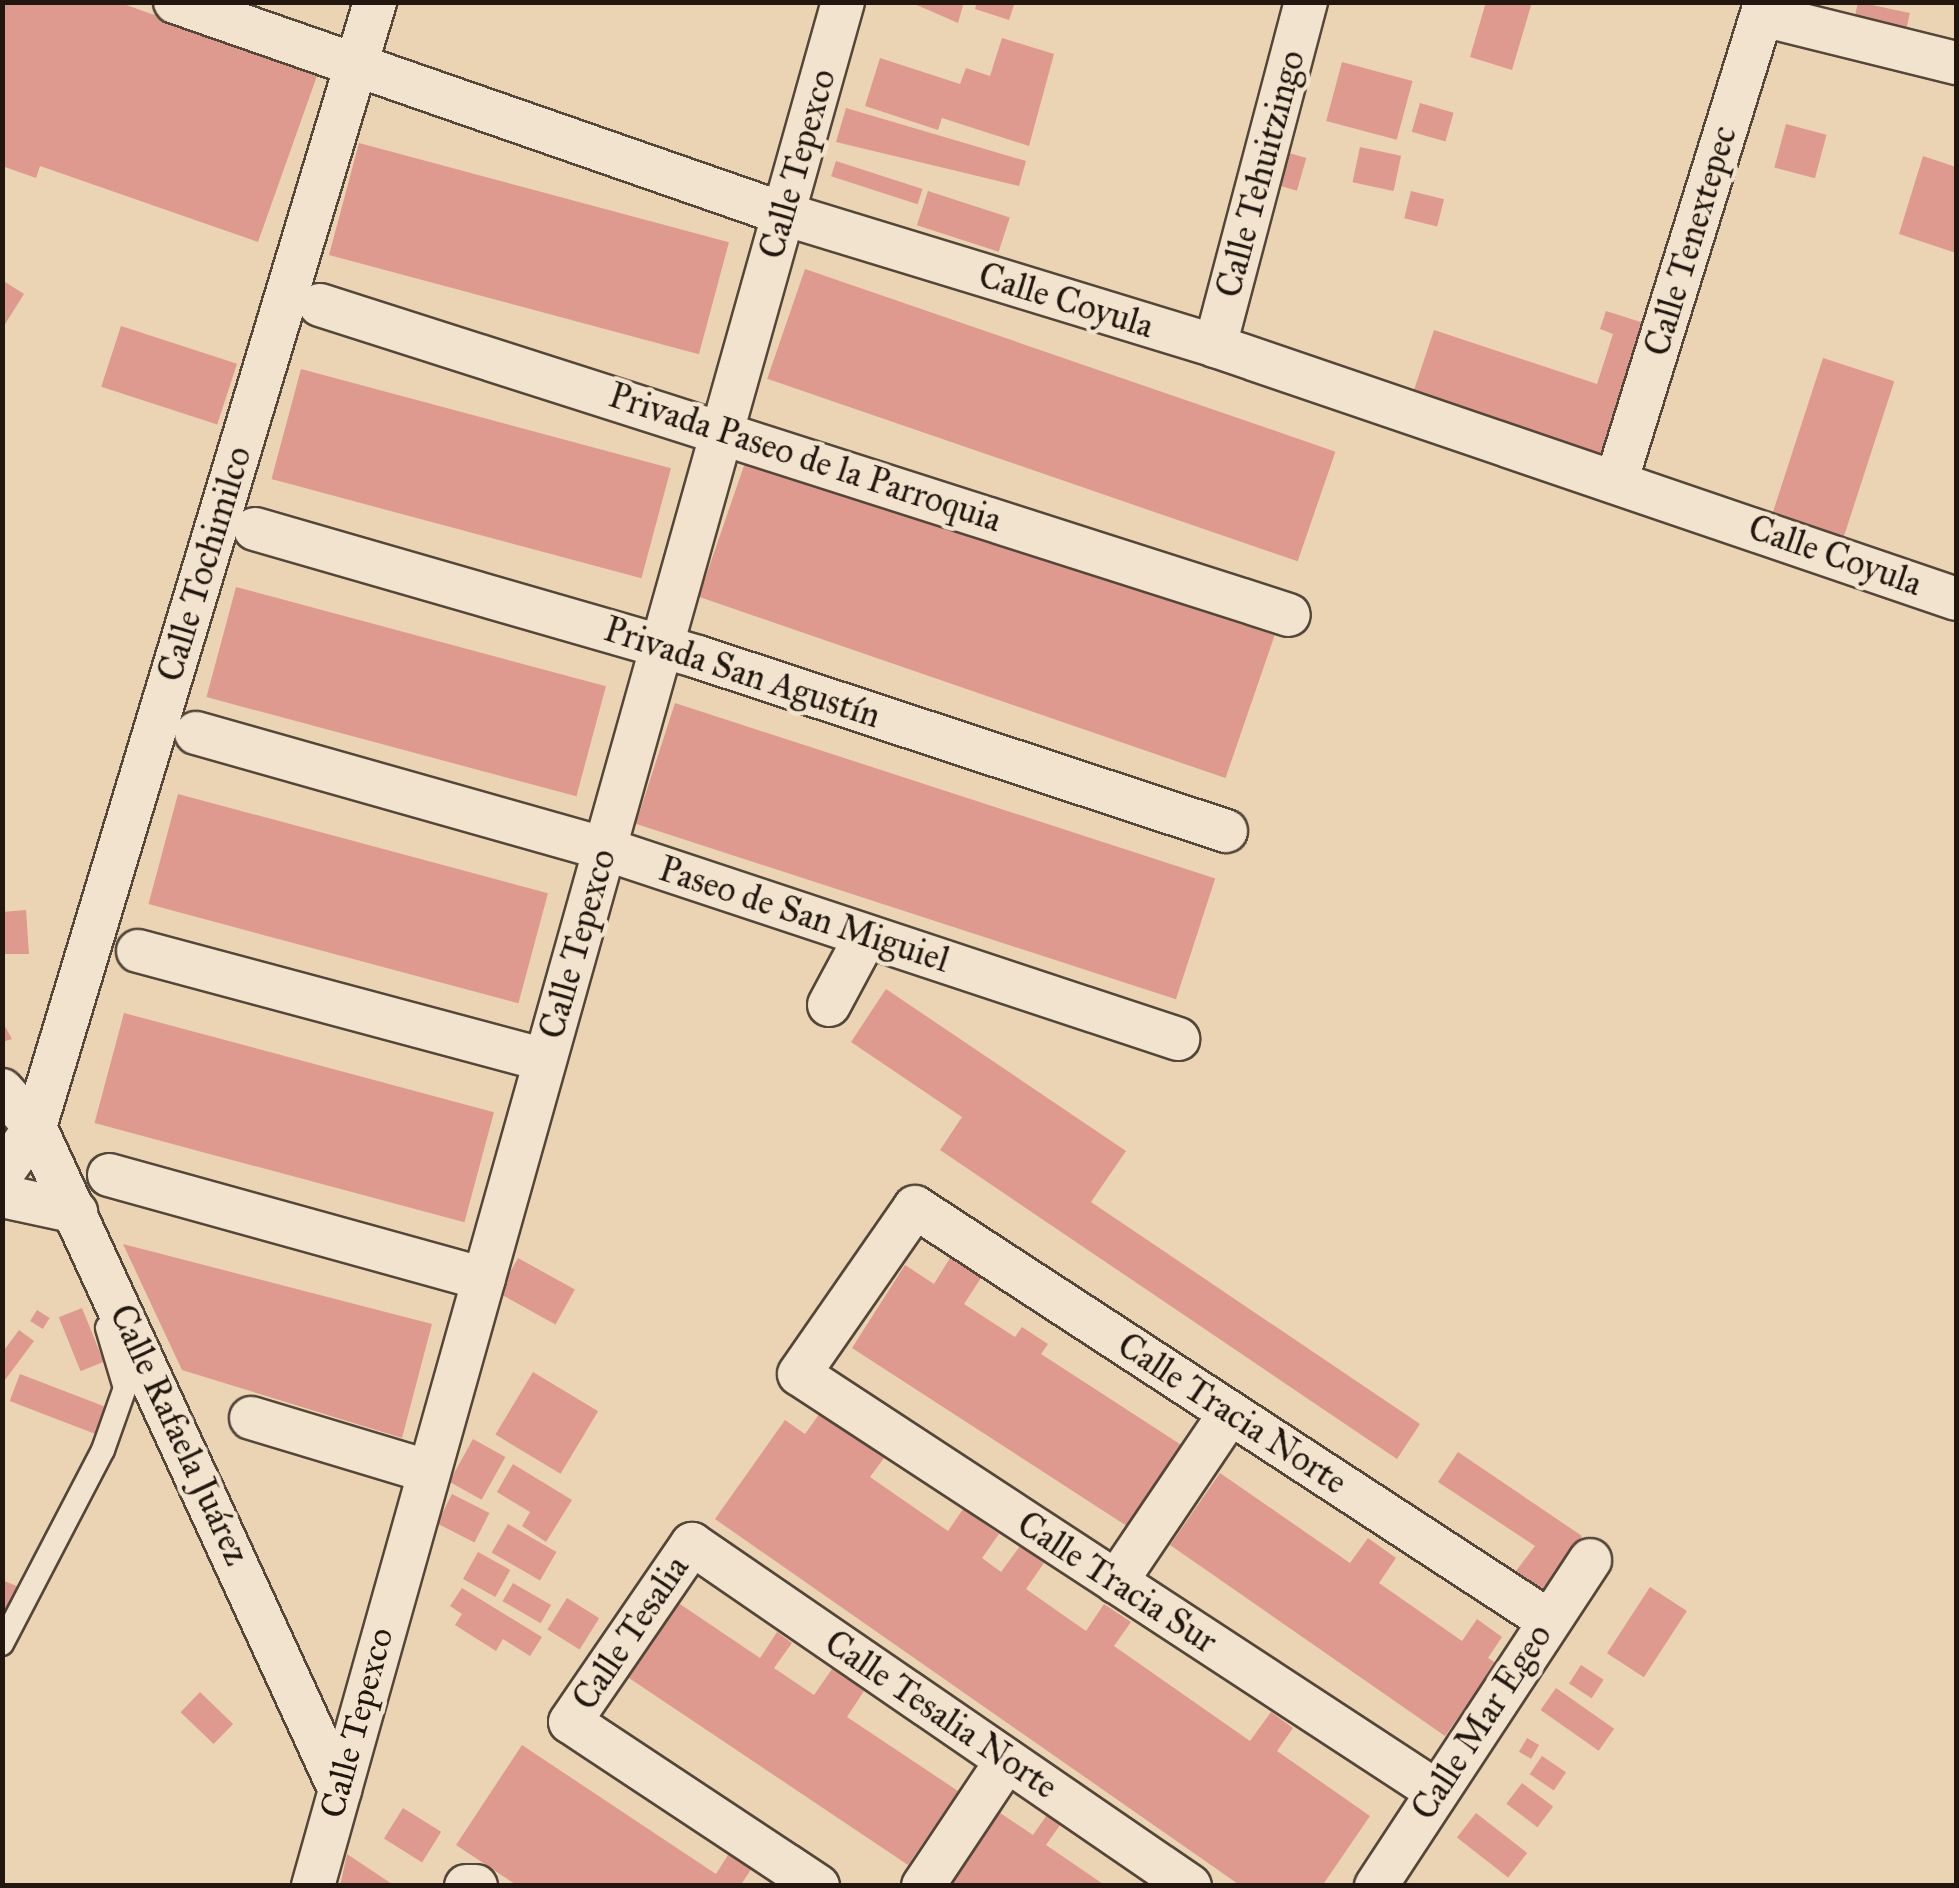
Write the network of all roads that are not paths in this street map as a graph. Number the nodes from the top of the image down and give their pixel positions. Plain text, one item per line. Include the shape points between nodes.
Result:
1 (176, 2) edge
2 (374, 2) edge
3 (843, 2) edge
4 (1306, 2) edge
5 (1764, 8) edge
6 (1956, 63) edge
7 (357, 66) junction
8 (784, 214) junction
9 (320, 305) dead end
10 (1215, 346) junction
11 (722, 430) junction
12 (1617, 480) junction
13 (254, 529) dead end
14 (1956, 599) edge
15 (1288, 615) dead end
16 (659, 645) junction
17 (196, 733) dead end
18 (1226, 830) dead end
19 (605, 849) junction
20 (866, 936) junction
21 (138, 951) dead end
22 (829, 1005) dead end
23 (1178, 1039) dead end
24 (545, 1060) junction
25 (2, 1090) edge
26 (35, 1126) junction
27 (2, 1174) edge
28 (109, 1174) dead end
29 (2, 1196) edge
30 (82, 1226) junction
31 (484, 1279) junction
32 (798, 1374) joint
33 (1230, 1413) junction
34 (251, 1418) dead end
35 (426, 1471) junction
36 (692, 1544) joint
37 (1590, 1560) dead end
38 (1116, 1582) junction
39 (1549, 1621) junction
40 (2, 1644) edge
41 (1007, 1760) junction
42 (340, 1790) junction
43 (1436, 1792) junction
44 (313, 1886) edge
45 (466, 1886) edge
46 (476, 1886) edge
47 (818, 1886) edge
48 (923, 1886) edge
49 (1190, 1886) edge
50 (1376, 1886) edge

1 - 7 street, Calle Coyula
2 - 7 street, Calle Tochimilco
3 - 8 street, Calle Tepexco
4 - 10 street, Calle Tehuitzingo
5 - 6 street
5 - 12 street, Calle Tenextepec
7 - 8 street, Calle Coyula
7 - 26 street, Calle Tochimilco
8 - 10 street, Calle Coyula
8 - 11 street, Calle Tepexco
9 - 11 street, Privada Paseo de la Parroquia
10 - 12 street, Calle Coyula
11 - 15 street, Privada Paseo de la Parroquia
11 - 16 street, Calle Tepexco
12 - 14 street, Calle Coyula
13 - 16 street, Privada San Agustín
16 - 18 street, Privada San Agustín
16 - 19 street, Calle Tepexco
17 - 19 street, Paseo de San Miguiel
19 - 20 street, Paseo de San Miguiel
19 - 24 street, Calle Tepexco
20 - 22 street
20 - 23 street, Paseo de San Miguiel
21 - 24 street
24 - 31 street, Calle Tepexco
25 - 26 street, Calle Rafaela Juárez
26 - 27 street, Calle Tochimilco
26 - 30 street, Calle Rafaela Juárez
28 - 31 street
29 - 30 street
30 - 40 lane via 92,1290 124,1388 103,1450
30 - 42 street, Calle Rafaela Juárez
31 - 35 street, Calle Tepexco
32 - 33 street, Calle Tracia Norte via 914,1207
32 - 38 street, Calle Tracia Sur
33 - 38 street
33 - 39 street, Calle Tracia Norte
34 - 35 street
35 - 42 street, Calle Tepexco
36 - 41 street, Calle Tesalia Norte
36 - 47 street, Calle Tesalia via 570,1722
37 - 39 street, Calle Mar Egeo
38 - 43 street, Calle Tracia Sur
39 - 43 street, Calle Mar Egeo
41 - 48 street
41 - 49 street, Calle Tesalia Norte
42 - 44 street, Calle Tepexco
43 - 50 street, Calle Mar Egeo
45 - 46 street

